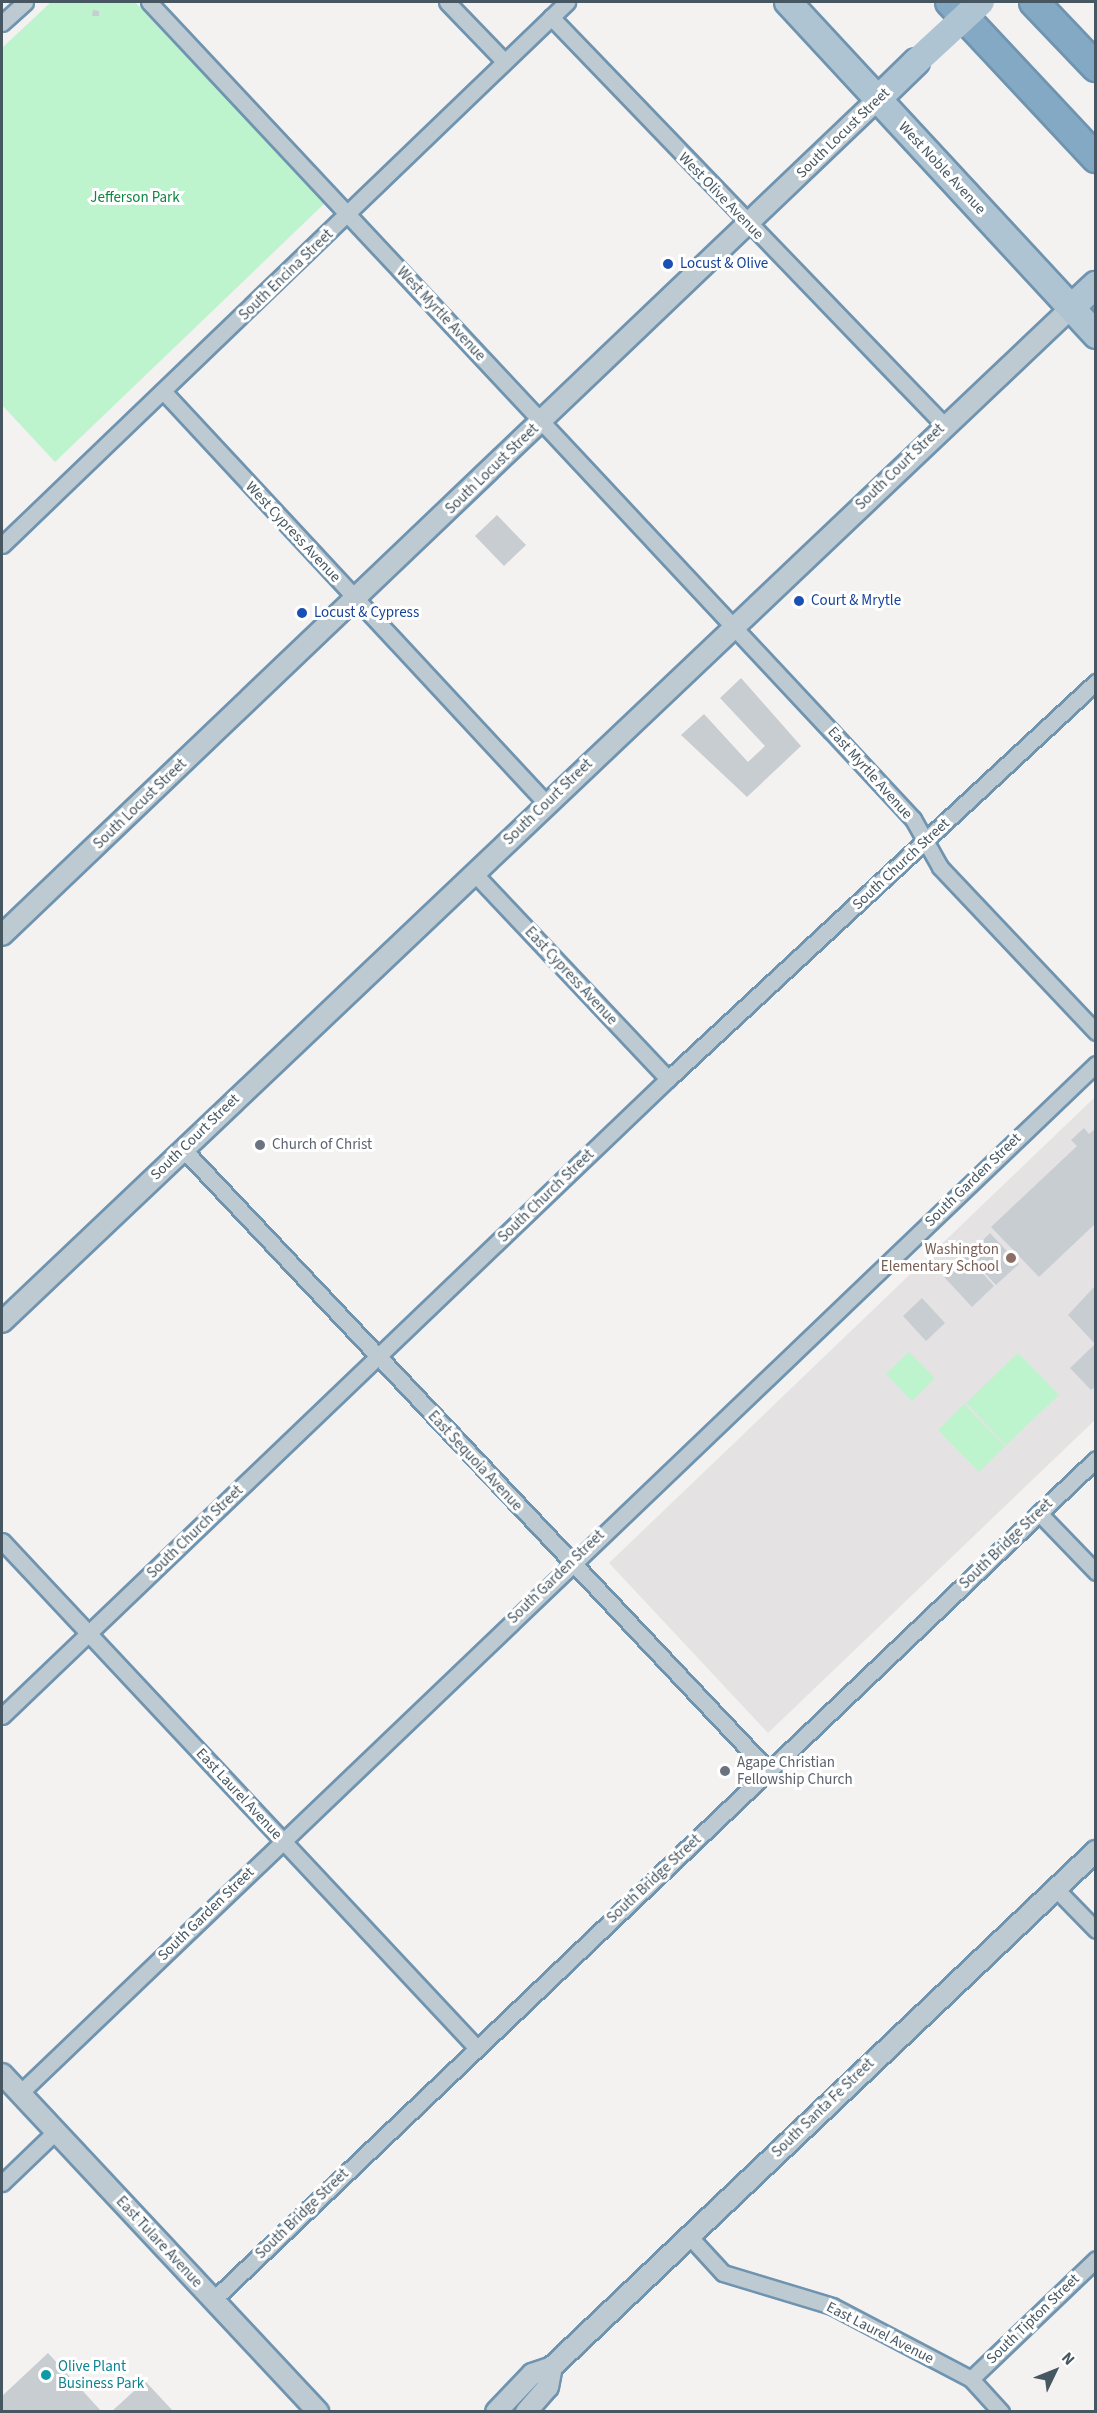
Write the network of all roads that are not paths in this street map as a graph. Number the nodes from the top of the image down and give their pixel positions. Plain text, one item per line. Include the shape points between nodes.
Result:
1 (23, 2) edge
2 (149, 2) edge
3 (447, 2) edge
4 (567, 2) edge
5 (788, 2) edge
6 (950, 2) edge
7 (981, 2) edge
8 (1034, 2) edge
9 (551, 17) junction
10 (2, 23) edge
11 (504, 61) junction
12 (1095, 68) edge
13 (878, 99) junction
14 (1095, 158) edge
15 (348, 216) junction
16 (749, 225) junction
17 (1095, 285) edge
18 (1071, 308) junction
19 (1095, 335) edge
20 (163, 391) junction
21 (542, 422) junction
22 (944, 425) junction
23 (2, 545) edge
24 (355, 599) junction
25 (734, 626) junction
26 (1095, 682) edge
27 (546, 803) junction
28 (925, 841) junction
29 (474, 873) junction
30 (2, 935) edge
31 (1095, 1032) edge
32 (1095, 1064) edge
33 (668, 1079) junction
34 (183, 1149) junction
35 (2, 1322) edge
36 (378, 1357) junction
37 (1095, 1459) edge
38 (1040, 1513) junction
39 (2, 1541) edge
40 (570, 1563) junction
41 (1095, 1572) edge
42 (87, 1634) junction
43 (2, 1716) edge
44 (769, 1771) junction
45 (282, 1841) junction
46 (1095, 1851) edge
47 (1056, 1888) junction
48 (1095, 1930) edge
49 (476, 2047) junction
50 (2, 2074) edge
51 (20, 2094) junction
52 (55, 2132) junction
53 (2, 2183) edge
54 (689, 2236) junction
55 (1095, 2259) edge
56 (213, 2300) junction
57 (552, 2367) junction
58 (971, 2379) junction
59 (322, 2411) edge
60 (496, 2412) edge
61 (526, 2412) edge
62 (1001, 2412) edge

1 - 10 street
2 - 15 street, West Myrtle Avenue
3 - 11 street
4 - 9 street, South Encina Street
5 - 13 main road, West Noble Avenue
6 - 14 highway
7 - 13 main road, South Locust Street, bridge
8 - 12 highway
9 - 11 street, South Encina Street
9 - 16 street, West Olive Avenue
11 - 15 street, South Encina Street
13 - 16 street, South Locust Street
13 - 18 main road, West Noble Avenue
15 - 20 street, South Encina Street
15 - 21 street, West Myrtle Avenue
16 - 21 street, South Locust Street
16 - 22 street, West Olive Avenue
17 - 18 main road, South Court Street
18 - 19 main road, West Noble Avenue
18 - 22 street, South Court Street
20 - 23 street, South Encina Street
20 - 24 street, West Cypress Avenue
21 - 24 street, South Locust Street
21 - 25 street, West Myrtle Avenue
22 - 25 street, South Court Street
24 - 27 street, West Cypress Avenue
24 - 30 street, South Locust Street
25 - 27 street, South Court Street
25 - 28 street, East Myrtle Avenue via 913,819
26 - 28 street, South Church Street
27 - 29 street, South Court Street
28 - 31 street, East Myrtle Avenue via 940,867
28 - 33 street, South Church Street
29 - 33 street, East Cypress Avenue
29 - 34 street, South Court Street
32 - 40 street, South Garden Street
33 - 36 street, South Church Street
34 - 35 street, South Court Street
34 - 36 street, East Sequoia Avenue
36 - 40 street, East Sequoia Avenue
36 - 42 street, South Church Street
37 - 38 street, South Bridge Street
38 - 41 street
38 - 44 street, South Bridge Street
39 - 42 street, East Laurel Avenue
40 - 44 street, East Sequoia Avenue
40 - 45 street, South Garden Street
42 - 43 street, South Church Street
42 - 45 street, East Laurel Avenue
44 - 49 street, South Bridge Street
45 - 49 street, East Laurel Avenue
45 - 51 street, South Garden Street
46 - 47 street, South Santa Fe Street
47 - 48 street
47 - 54 street, South Santa Fe Street
49 - 56 street, South Bridge Street
50 - 51 street, East Tulare Avenue
51 - 52 street, East Tulare Avenue
52 - 53 street
52 - 56 street, East Tulare Avenue
54 - 57 street, South Santa Fe Street
54 - 58 street, East Laurel Avenue via 723,2273 832,2306
55 - 58 street, South Tipton Street
56 - 59 street, East Tulare Avenue
57 - 60 street, South Santa Fe Street via 532,2374
57 - 61 street, South Santa Fe Street via 548,2387
58 - 62 street, East Laurel Avenue

